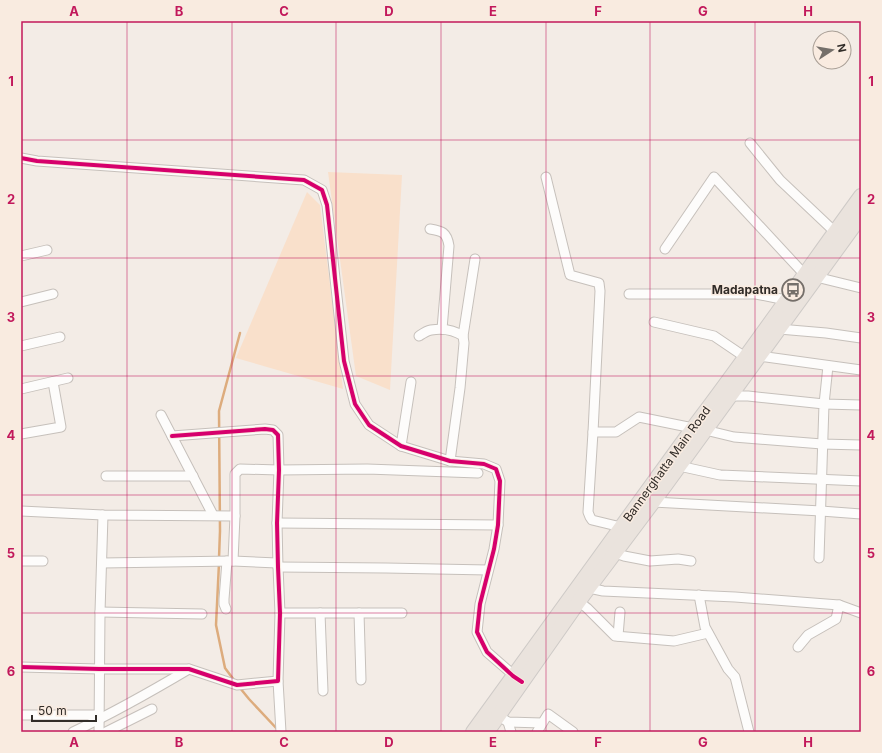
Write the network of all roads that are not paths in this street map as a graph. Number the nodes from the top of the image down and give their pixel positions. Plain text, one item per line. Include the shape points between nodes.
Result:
1 (750, 143) dead end
2 (21, 158) edge
3 (546, 177) dead end
4 (861, 196) edge
5 (861, 216) edge
6 (430, 229) dead end
7 (835, 232) junction
8 (665, 249) dead end
9 (47, 250) dead end
10 (21, 256) edge
11 (475, 259) dead end
12 (811, 276) junction
13 (861, 288) edge
14 (53, 294) dead end
15 (629, 294) dead end
16 (786, 300) junction
17 (21, 302) edge
18 (654, 322) dead end
19 (442, 329) junction
20 (779, 329) junction
21 (419, 336) dead end
22 (463, 336) junction
23 (60, 337) dead end
24 (861, 338) edge
25 (21, 346) edge
26 (752, 356) junction
27 (828, 366) junction
28 (861, 370) edge
29 (68, 378) dead end
30 (53, 382) junction
31 (411, 382) dead end
32 (21, 389) edge
33 (730, 396) junction
34 (824, 404) junction
35 (861, 405) edge
36 (161, 415) dead end
37 (699, 429) junction
38 (593, 432) junction
39 (21, 434) edge
40 (172, 436) junction
41 (822, 444) junction
42 (861, 445) edge
43 (401, 446) junction
44 (450, 460) junction
45 (679, 466) junction
46 (280, 470) junction
47 (478, 473) dead end
48 (106, 476) dead end
49 (193, 476) junction
50 (822, 479) junction
51 (861, 481) edge
52 (653, 502) junction
53 (21, 511) edge
54 (821, 511) junction
55 (861, 514) edge
56 (103, 515) junction
57 (213, 515) junction
58 (235, 516) junction
59 (277, 523) junction
60 (498, 525) junction
61 (621, 527) junction
62 (615, 553) junction
63 (819, 558) dead end
64 (21, 561) edge
65 (43, 561) dead end
66 (230, 561) junction
67 (691, 561) dead end
68 (102, 563) junction
69 (278, 565) junction
70 (488, 570) junction
71 (585, 585) junction
72 (699, 595) junction
73 (579, 602) junction
74 (839, 605) junction
75 (226, 608) dead end
76 (100, 612) junction
77 (620, 612) dead end
78 (280, 613) junction
79 (320, 613) junction
80 (359, 613) junction
81 (402, 613) dead end
82 (861, 613) edge
83 (202, 614) dead end
84 (708, 633) junction
85 (618, 636) junction
86 (798, 647) dead end
87 (21, 667) edge
88 (189, 668) junction
89 (99, 669) junction
90 (518, 679) junction
91 (361, 680) dead end
92 (278, 681) junction
93 (323, 691) dead end
94 (152, 710) dead end
95 (21, 716) edge
96 (99, 718) junction
97 (504, 718) junction
98 (542, 723) junction
99 (73, 732) edge
100 (100, 732) edge
101 (106, 732) edge
102 (280, 732) edge
103 (473, 732) edge
104 (487, 732) edge
105 (511, 732) edge
106 (536, 732) edge
107 (573, 732) edge
108 (749, 732) edge

1 - 7 street via 780,180
2 - 43 street via 304,180 322,190 327,204 344,361 356,404 369,425
3 - 38 street via 570,275 598,283 600,291
4 - 7 main road, Bannerghatta Main Road
5 - 12 main road
6 - 19 street via 446,235 449,246
7 - 12 main road, Bannerghatta Main Road
8 - 12 street via 714,177
9 - 10 street
11 - 22 street
12 - 13 street
12 - 16 main road, Bannerghatta Main Road
12 - 20 main road
14 - 17 street
15 - 16 street via 756,294
16 - 26 main road, Bannerghatta Main Road
18 - 26 street via 714,336
19 - 21 street via 429,330
19 - 22 street
20 - 24 street
20 - 26 main road
22 - 44 street via 460,388
23 - 25 street
26 - 27 street
26 - 33 main road
26 - 37 main road, Bannerghatta Main Road via 718,395
27 - 28 street
27 - 34 street
29 - 30 street
30 - 32 street
30 - 39 street via 61,427
31 - 43 street
33 - 34 street
33 - 37 main road
34 - 35 street
34 - 41 street
36 - 40 street
37 - 38 street via 639,417 616,432
37 - 41 street via 734,437
37 - 45 main road
37 - 61 main road, Bannerghatta Main Road
38 - 61 street via 588,512 592,520
40 - 46 street via 273,430 278,435
40 - 49 street
41 - 42 street
41 - 50 street
43 - 44 street
44 - 60 street via 484,464 496,469 500,481
45 - 50 street via 720,475
45 - 52 main road
46 - 47 street via 367,469
46 - 58 street via 240,469 235,474
46 - 59 street
48 - 49 street
49 - 57 street
50 - 51 street
50 - 54 street
52 - 54 street
52 - 62 main road
53 - 56 street
54 - 55 street
54 - 63 street
56 - 57 street
56 - 68 street
57 - 58 street
58 - 66 street
59 - 60 street
59 - 69 street
60 - 70 street
61 - 71 main road, Bannerghatta Main Road
62 - 67 street via 650,561
62 - 71 main road
64 - 65 street
66 - 68 street
66 - 69 street
66 - 75 street via 224,599
68 - 76 street
69 - 70 street
69 - 78 street
70 - 90 street via 477,632 487,652
71 - 72 street via 603,591
71 - 73 main road
71 - 90 main road, Bannerghatta Main Road
72 - 74 street
72 - 84 street
73 - 85 street
73 - 90 main road
74 - 82 street
74 - 86 street via 836,619 808,635
76 - 83 street
76 - 89 street
77 - 85 street
78 - 79 street
78 - 92 street
79 - 80 street
79 - 93 street
80 - 81 street
80 - 91 street
84 - 85 street via 674,641
84 - 108 street via 728,669 736,677
87 - 89 street
88 - 89 street
88 - 92 street via 237,685
88 - 96 street via 150,693
89 - 96 street
90 - 97 main road
90 - 103 main road, Bannerghatta Main Road
92 - 102 street
94 - 101 street
95 - 96 street
96 - 99 street
96 - 100 street
97 - 98 street
97 - 104 main road
97 - 105 street
98 - 106 street
98 - 107 street via 548,714

